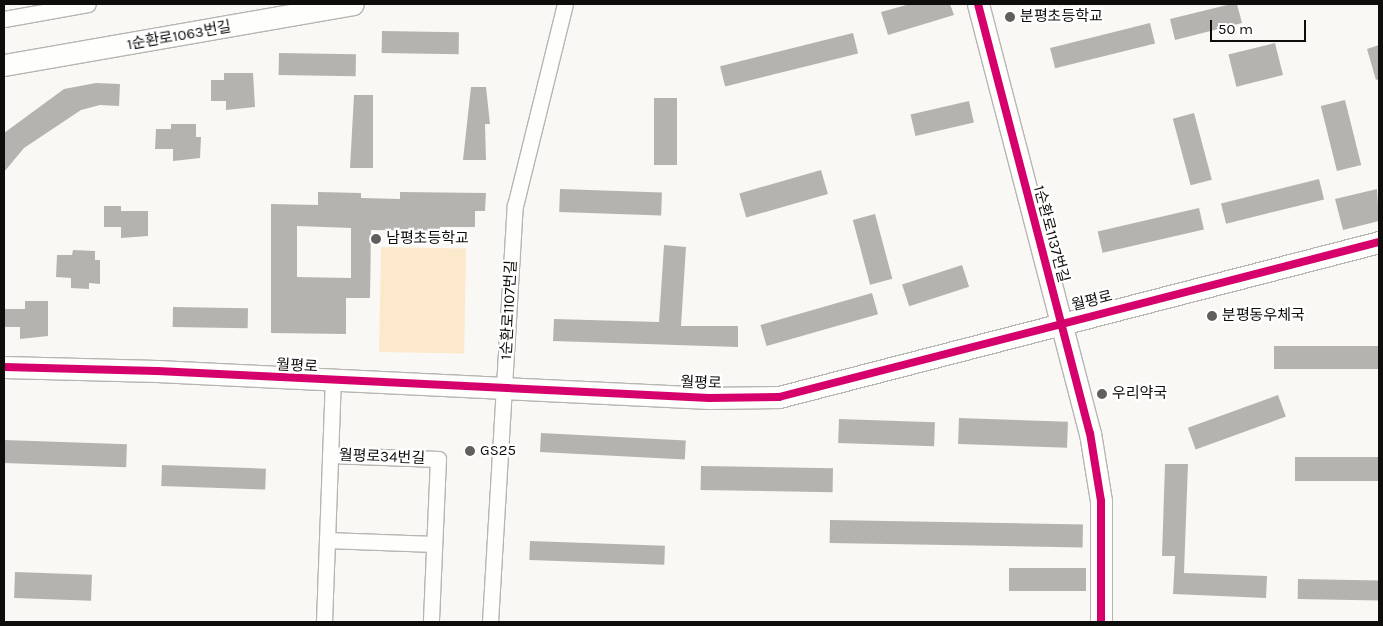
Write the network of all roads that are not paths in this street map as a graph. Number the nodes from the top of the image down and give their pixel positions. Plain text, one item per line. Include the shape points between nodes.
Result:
1 (88, 4) edge
2 (354, 4) edge
3 (565, 4) edge
4 (978, 4) edge
5 (4, 19) edge
6 (4, 65) edge
7 (1379, 242) edge
8 (1062, 323) junction
9 (4, 367) edge
10 (333, 382) junction
11 (506, 388) junction
12 (330, 455) junction
13 (327, 540) junction
14 (434, 544) junction
15 (324, 622) edge
16 (431, 622) edge
17 (490, 622) edge
18 (1101, 622) edge

1 - 5 street
2 - 6 street, 1순환로1063번길
3 - 11 street, 1순환로1107번길 via 515,206
4 - 8 street, 1순환로1137번길 via 1039,246
7 - 8 street, 월평로
8 - 11 street, 월평로 via 779,397 709,398
8 - 18 street, 1순환로1137번길 via 1090,432 1101,501
9 - 10 street, 월평로 via 157,371
10 - 11 street, 월평로
10 - 12 street, 월평로34번길
11 - 17 street, 1순환로1107번길
12 - 13 street, 월평로34번길
12 - 14 street, 월평로34번길 via 438,458
13 - 14 street
13 - 15 street, 월평로34번길
14 - 16 street, 월평로34번길

